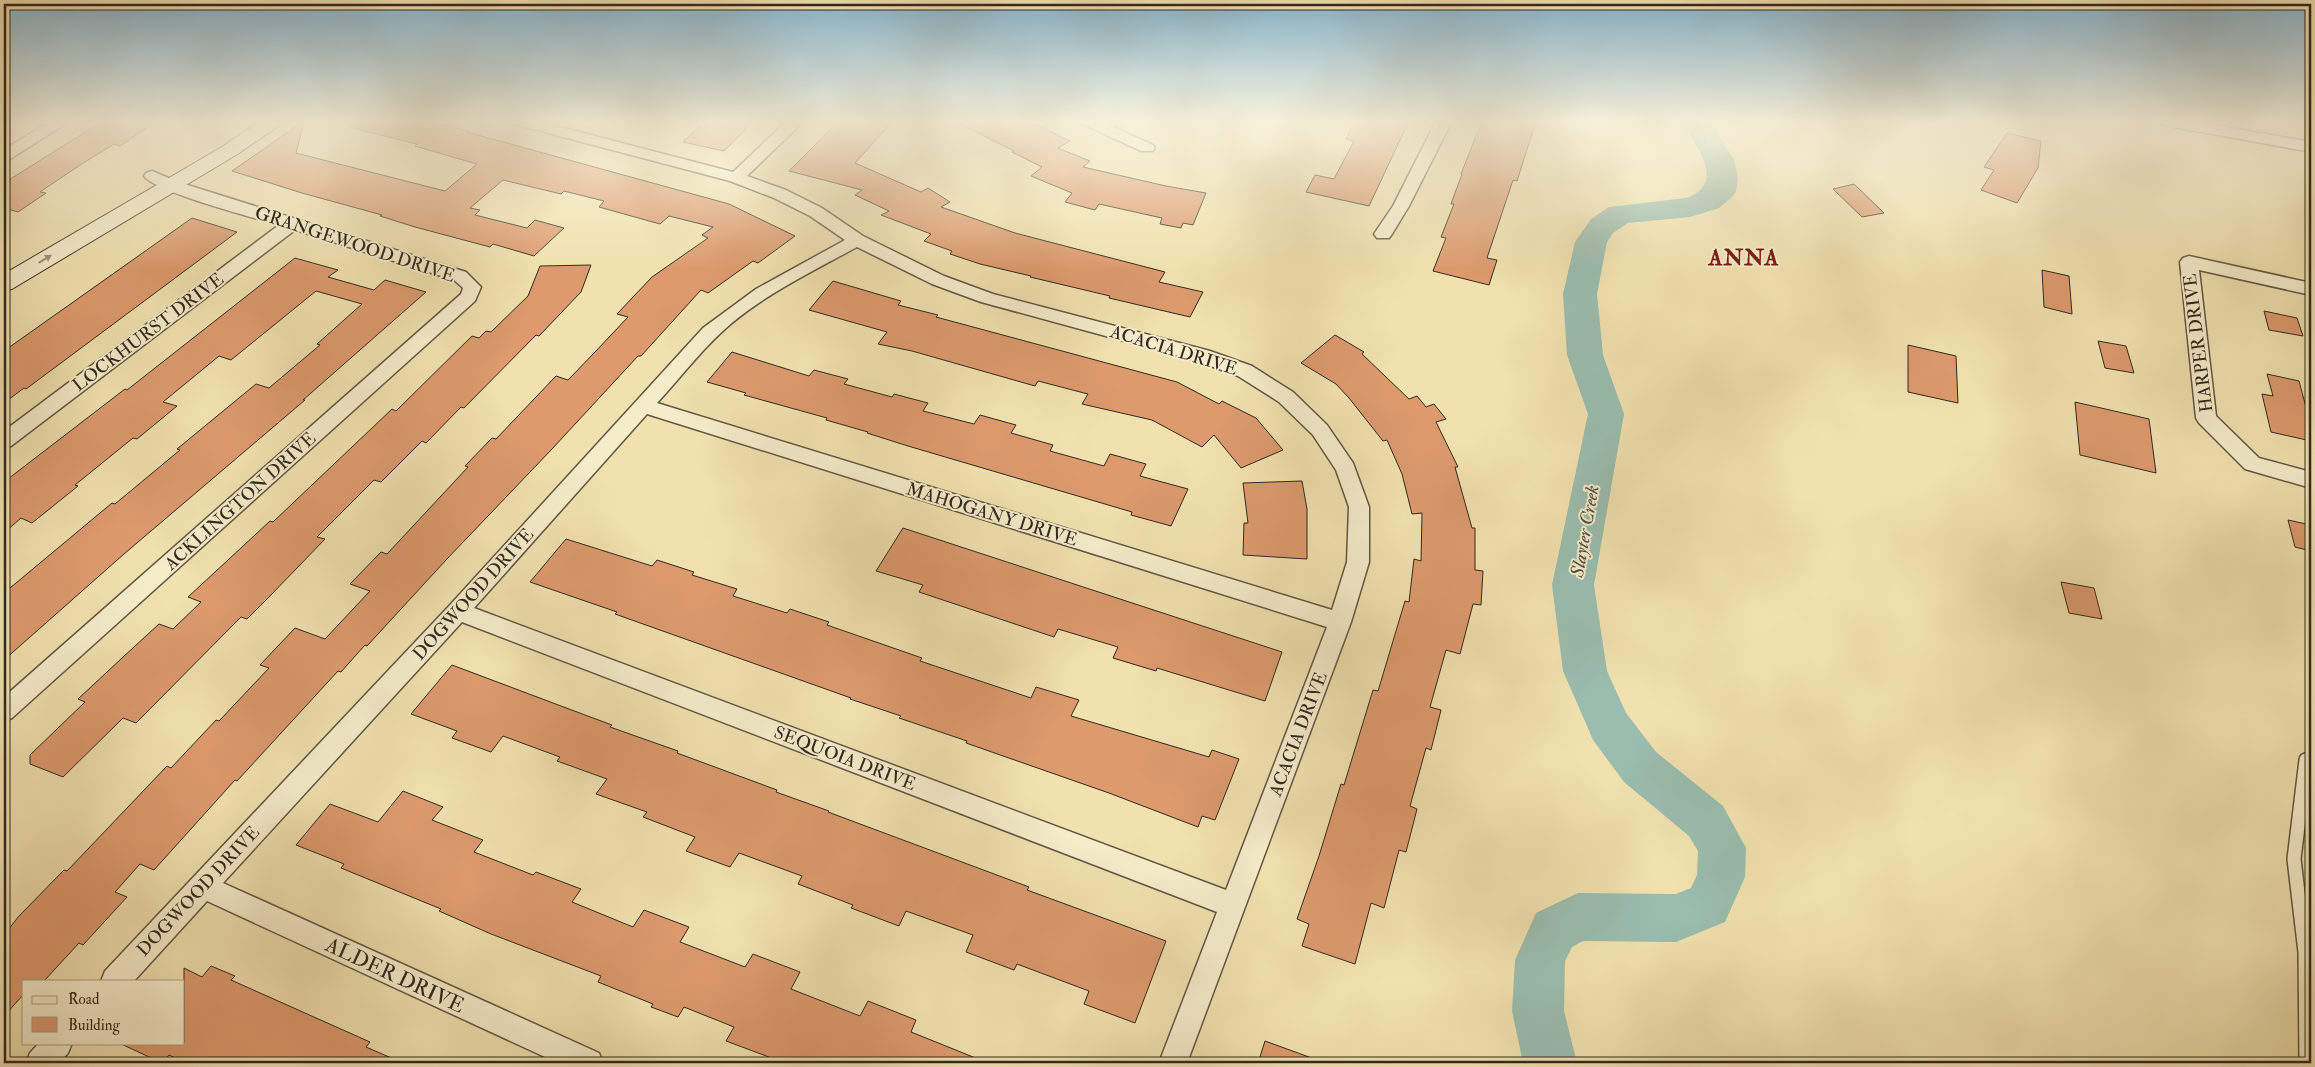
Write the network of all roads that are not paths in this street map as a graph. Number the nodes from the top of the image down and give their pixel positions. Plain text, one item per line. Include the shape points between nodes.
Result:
1 (161, 171) edge
2 (197, 171) edge
3 (712, 171) edge
4 (744, 171) edge
5 (1419, 171) edge
6 (152, 176) junction
7 (736, 178) junction
8 (172, 186) junction
9 (293, 223) junction
10 (1383, 234) dead end
11 (857, 240) junction
12 (4, 262) edge
13 (4, 284) edge
14 (472, 287) joint
15 (2311, 289) edge
16 (644, 406) junction
17 (4, 442) edge
18 (2311, 480) edge
19 (458, 611) junction
20 (1340, 622) junction
21 (4, 711) edge
22 (2311, 758) edge
23 (202, 886) junction
24 (1233, 905) junction
25 (2306, 918) edge
26 (116, 980) edge
27 (57, 1044) edge
28 (40, 1063) edge
29 (589, 1063) edge
30 (1173, 1063) edge
31 (2306, 1063) edge

1 - 6 street
2 - 8 street
3 - 7 street, ACACIA DRIVE
4 - 7 street
5 - 10 street
6 - 8 street, GRANGEWOOD DRIVE
6 - 12 street
7 - 11 street, ACACIA DRIVE via 816,212
8 - 9 street, GRANGEWOOD DRIVE
13 -> 8 street
9 - 14 street, GRANGEWOOD DRIVE via 460,276
9 - 17 street, LOCKHURST DRIVE
11 - 16 street, DOGWOOD DRIVE via 757,294 730,313
11 - 20 street, ACACIA DRIVE via 938,280 987,298 1203,356 1245,371 1286,397 1320,430 1346,468 1359,507 1358,562
14 - 21 street, ACKLINGTON DRIVE via 469,297
15 - 18 street, HARPER DRIVE via 2189,262 2206,418 2252,464
16 - 19 street, DOGWOOD DRIVE
16 - 20 street, MAHOGANY DRIVE
19 - 23 street, DOGWOOD DRIVE
19 - 24 street, SEQUOIA DRIVE
20 - 24 street, ACACIA DRIVE
22 - 25 lane via 2306,760 2294,859
23 - 26 street, DOGWOOD DRIVE
23 - 29 street, ALDER DRIVE
24 - 30 street, ACACIA DRIVE
25 - 31 lane
27 - 28 street

